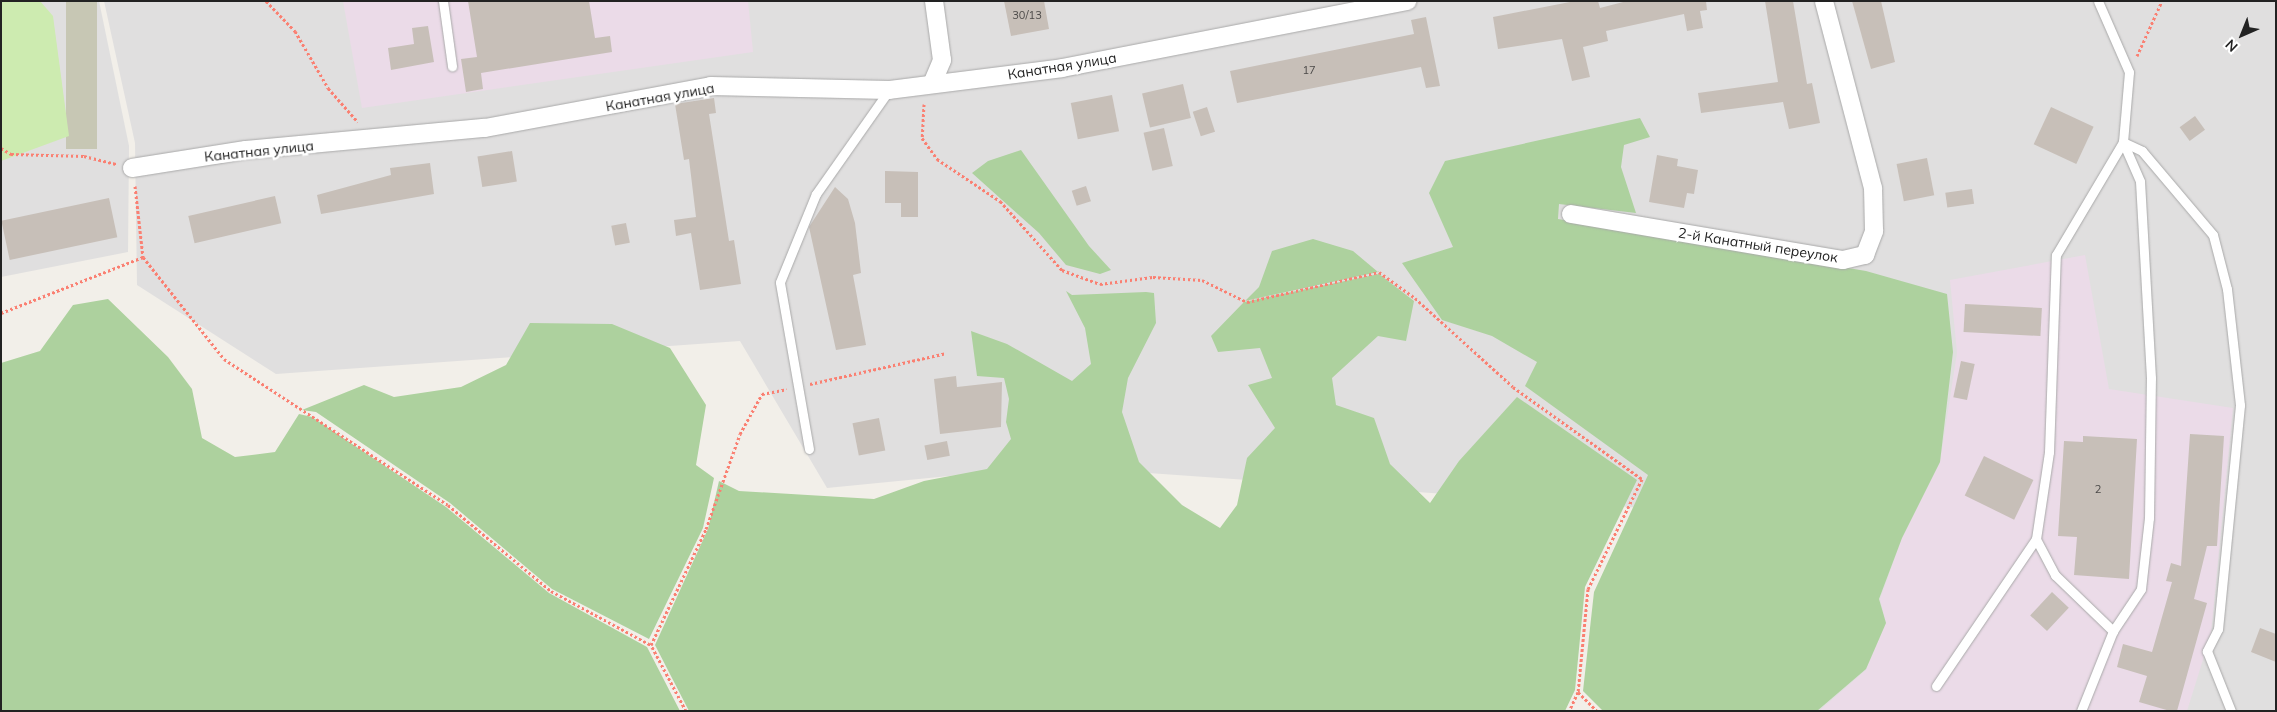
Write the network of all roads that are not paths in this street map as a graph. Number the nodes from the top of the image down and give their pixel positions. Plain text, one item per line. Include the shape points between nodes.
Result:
1 (443, 1) edge
2 (934, 1) edge
3 (1408, 1) edge
4 (1824, 1) edge
5 (2098, 1) edge
6 (452, 66) dead end
7 (932, 84) junction
8 (889, 90) junction
9 (2123, 142) junction
10 (132, 168) road end
11 (1571, 214) dead end
12 (809, 449) dead end
13 (2036, 539) junction
14 (2113, 632) junction
15 (1936, 686) dead end
16 (2081, 711) edge
17 (2231, 711) edge

1 - 6 lane
2 - 7 street via 942,60
3 - 7 street, Канатная улица via 1062,68
4 - 11 street, 2-й Канатный переулок via 1873,188 1874,231 1865,254 1843,260
5 - 9 lane via 2129,72
7 - 8 street, Канатная улица
8 - 10 street, Канатная улица via 711,86 485,128 246,150
8 - 12 lane via 816,194 780,282
9 - 13 lane via 2056,255 2050,452
9 - 14 lane via 2140,181 2142,207 2151,378 2149,518 2141,590
9 - 17 lane via 2142,151 2213,235 2227,289 2240,405 2218,629 2207,651
13 - 14 lane via 2055,575
13 - 15 lane
14 - 16 lane

